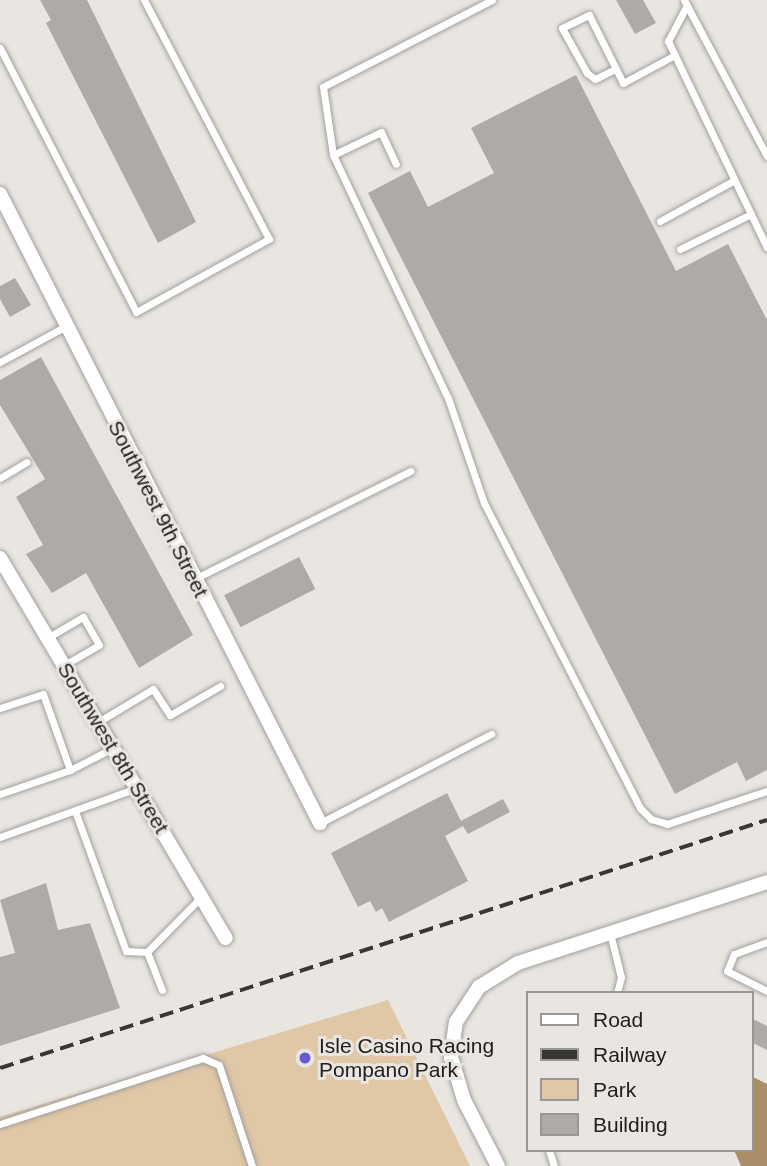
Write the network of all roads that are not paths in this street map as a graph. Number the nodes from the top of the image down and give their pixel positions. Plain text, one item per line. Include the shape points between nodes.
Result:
1 (144, 0) edge
2 (492, 0) edge
3 (685, 3) edge
4 (0, 48) edge
5 (675, 55) junction
6 (615, 69) junction
7 (333, 155) junction
8 (767, 156) edge
9 (396, 164) dead end
10 (735, 180) junction
11 (0, 194) edge
12 (751, 214) junction
13 (660, 221) dead end
14 (767, 248) edge
15 (680, 249) dead end
16 (66, 326) junction
17 (0, 362) edge
18 (27, 462) dead end
19 (411, 471) dead end
20 (0, 478) edge
21 (0, 558) edge
22 (4, 574) edge
23 (193, 579) junction
24 (47, 638) junction
25 (64, 666) junction
26 (220, 686) dead end
27 (0, 708) edge
28 (98, 723) junction
29 (491, 734) dead end
30 (113, 748) junction
31 (70, 770) junction
32 (136, 788) junction
33 (767, 791) edge
34 (0, 794) edge
35 (75, 811) junction
36 (320, 823) joint
37 (0, 837) edge
38 (767, 882) edge
39 (201, 897) junction
40 (610, 933) junction
41 (226, 938) dead end
42 (767, 942) edge
43 (147, 952) junction
44 (162, 990) dead end
45 (767, 990) edge
46 (618, 991) edge
47 (0, 1124) edge
48 (253, 1166) edge
49 (498, 1166) edge

1 - 4 lane via 270,239 136,312
2 - 7 lane via 323,88
3 - 5 lane via 668,41
3 - 8 lane
5 - 6 lane via 623,83
5 - 10 lane
6 - 6 lane via 595,79 587,73 562,28 589,15
7 - 9 lane via 381,132
7 - 33 lane via 448,398 484,503 640,808 651,819 667,824
10 - 12 lane
10 - 13 lane
11 - 16 street, Southwest 9th Street
12 - 14 lane
12 - 15 lane
16 - 17 lane
16 - 23 street, Southwest 9th Street
18 - 20 lane
19 - 23 lane
21 - 22 street, Southwest 8th Street
22 - 24 street, Southwest 8th Street
23 - 36 street, Southwest 9th Street
24 - 25 street, Southwest 8th Street
24 - 25 lane via 83,617 99,645
25 - 28 street, Southwest 8th Street
26 - 28 lane via 170,715 153,689
27 - 31 lane via 43,694
28 - 30 street, Southwest 8th Street
29 - 36 lane
30 - 31 lane
30 - 32 street, Southwest 8th Street
31 - 34 lane
32 - 35 lane
32 - 39 street, Southwest 8th Street
35 - 37 lane
35 - 43 lane via 125,951
38 - 40 street
39 - 41 street, Southwest 8th Street
39 - 43 lane
40 - 46 lane via 621,977
40 - 49 street via 518,963 479,986 456,1022 451,1057 464,1100
42 - 45 lane via 734,954 727,971
43 - 44 lane
47 - 48 lane via 203,1058 219,1065

